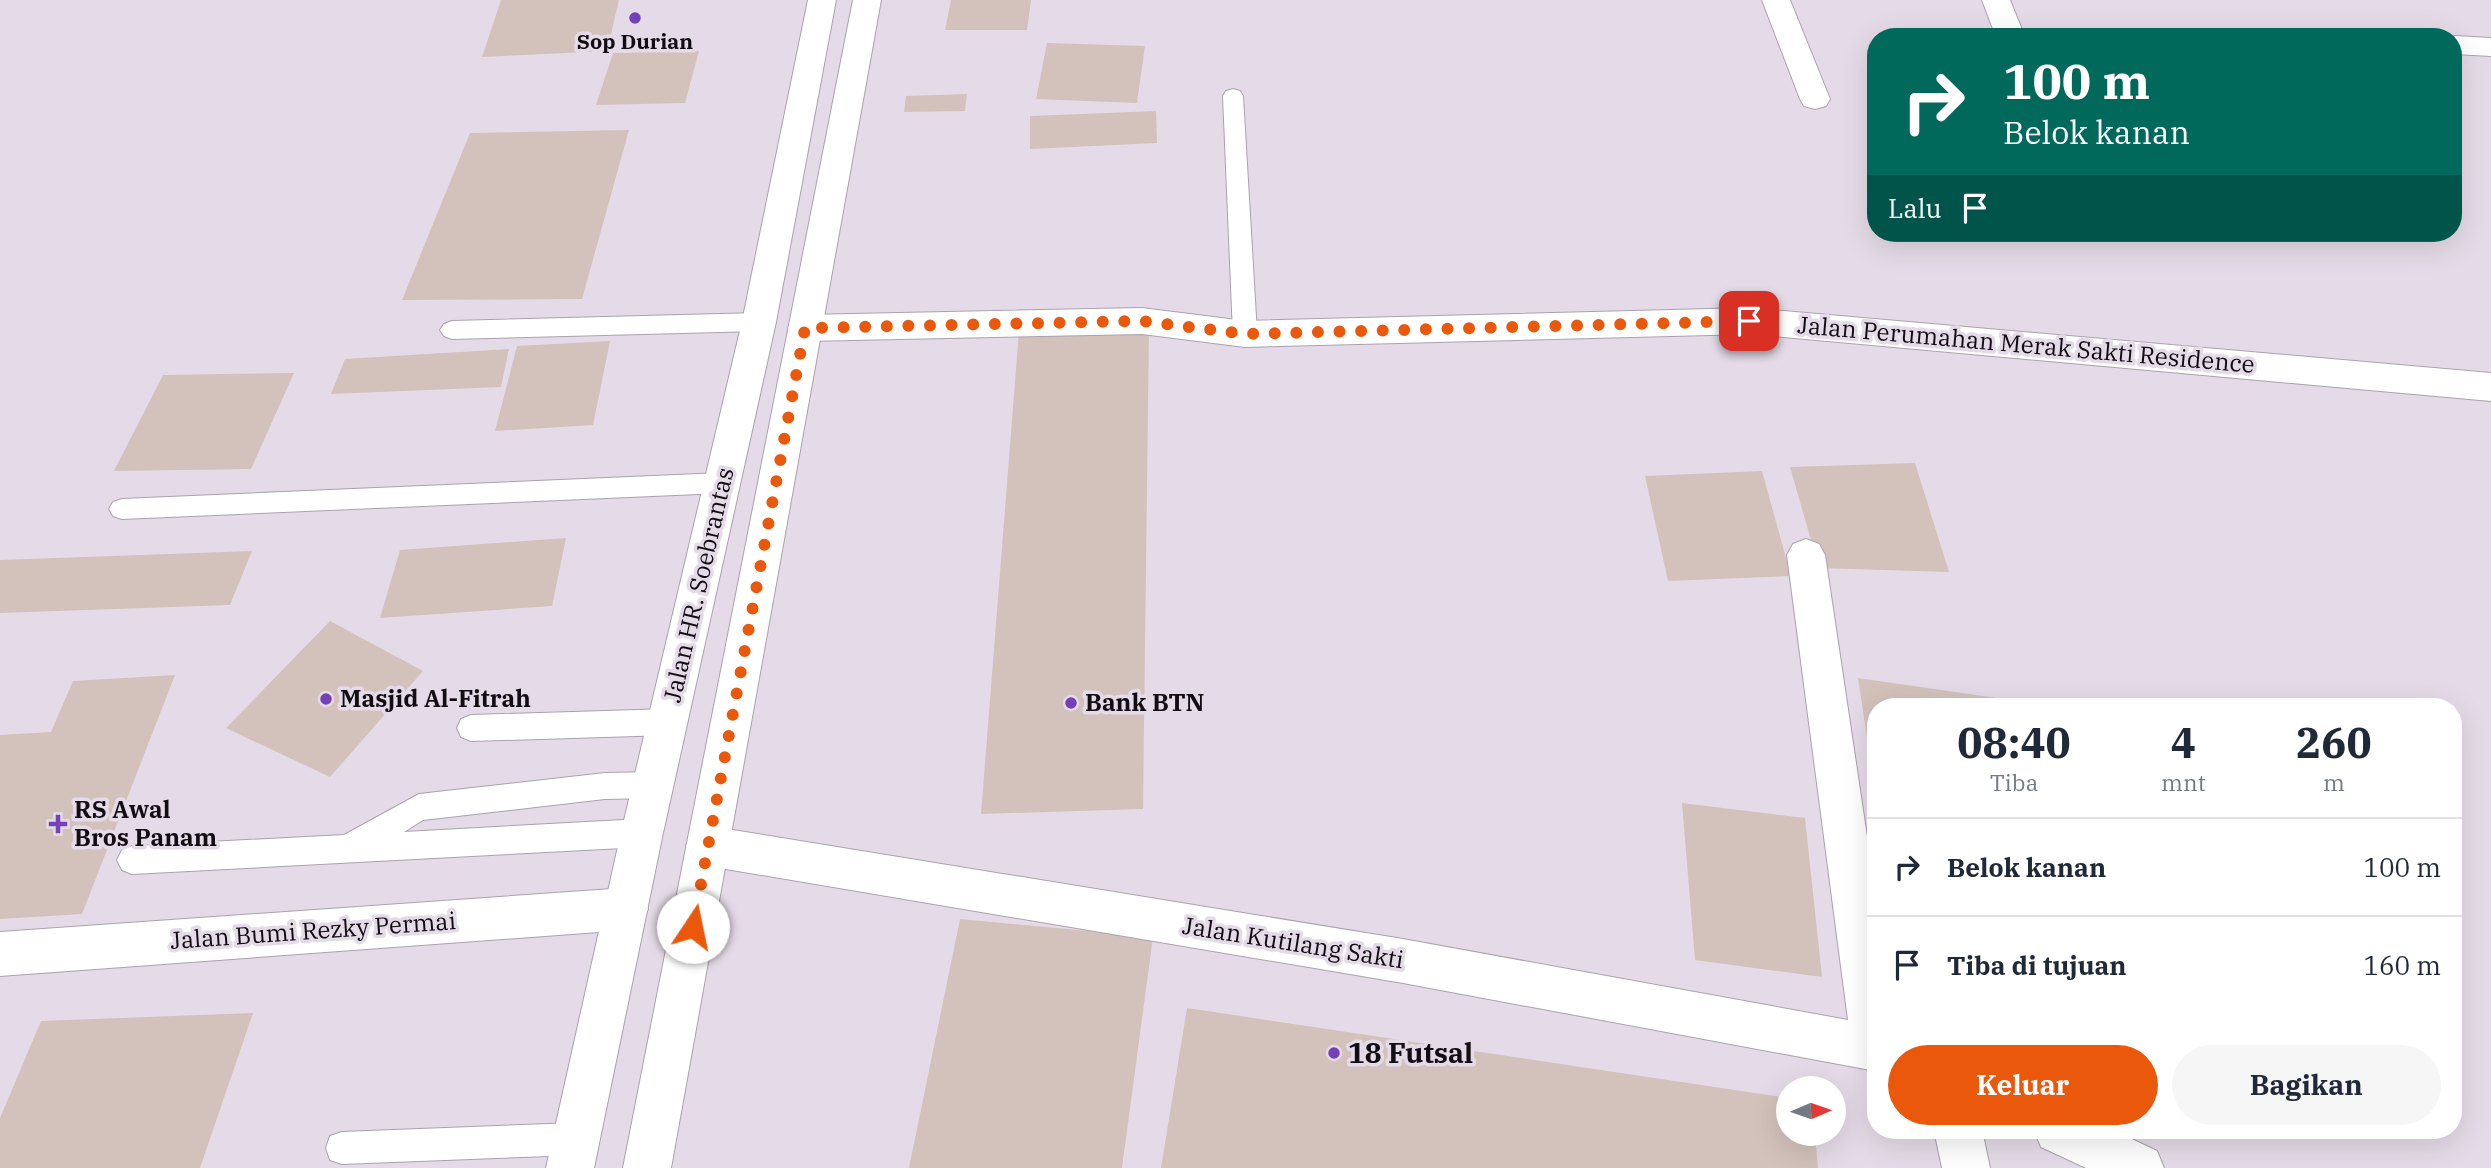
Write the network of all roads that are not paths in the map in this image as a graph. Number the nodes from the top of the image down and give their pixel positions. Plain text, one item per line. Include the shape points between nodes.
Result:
1 (822, 0) edge
2 (867, 0) edge
3 (1776, 0) edge
4 (1997, 0) edge
5 (2008, 28) edge
6 (2462, 46) edge
7 (2491, 47) edge
8 (1233, 96) dead end
9 (1815, 99) dead end
10 (759, 322) junction
11 (805, 328) junction
12 (452, 330) dead end
13 (1245, 334) junction
14 (2491, 387) edge
15 (722, 482) junction
16 (122, 509) dead end
17 (1806, 555) dead end
18 (669, 722) junction
19 (471, 728) dead end
20 (654, 785) junction
21 (642, 833) junction
22 (708, 846) junction
23 (344, 851) junction
24 (132, 860) dead end
25 (626, 909) junction
26 (0, 954) edge
27 (1867, 990) edge
28 (1867, 1046) edge
29 (1960, 1139) edge
30 (2078, 1139) edge
31 (342, 1148) dead end
32 (573, 1153) edge
33 (647, 1168) edge
34 (1966, 1168) edge
35 (2140, 1168) edge

1 - 10 street, Jalan HR. Soebrantas
2 - 11 street
3 - 9 street
4 - 5 street
6 - 7 street
8 - 13 lane
10 - 12 lane
10 - 15 street, Jalan HR. Soebrantas
11 - 13 street, Jalan Perumahan Merak Sakti Residence via 1142,321
11 - 22 street
13 - 14 street, Jalan Perumahan Merak Sakti Residence via 1749,321
15 - 16 lane
15 - 18 street, Jalan HR. Soebrantas
17 - 27 street
18 - 19 lane
18 - 20 street, Jalan HR. Soebrantas
20 - 21 street, Jalan HR. Soebrantas
20 - 23 lane via 605,786 419,807
21 - 23 lane
21 - 25 street, Jalan HR. Soebrantas
22 - 28 street, Jalan Kutilang Sakti via 1403,961
22 - 33 street
23 - 24 lane
25 - 26 street, Jalan Bumi Rezky Permai
25 - 32 street, Jalan HR. Soebrantas
29 - 34 street
30 - 35 street
31 - 32 lane

